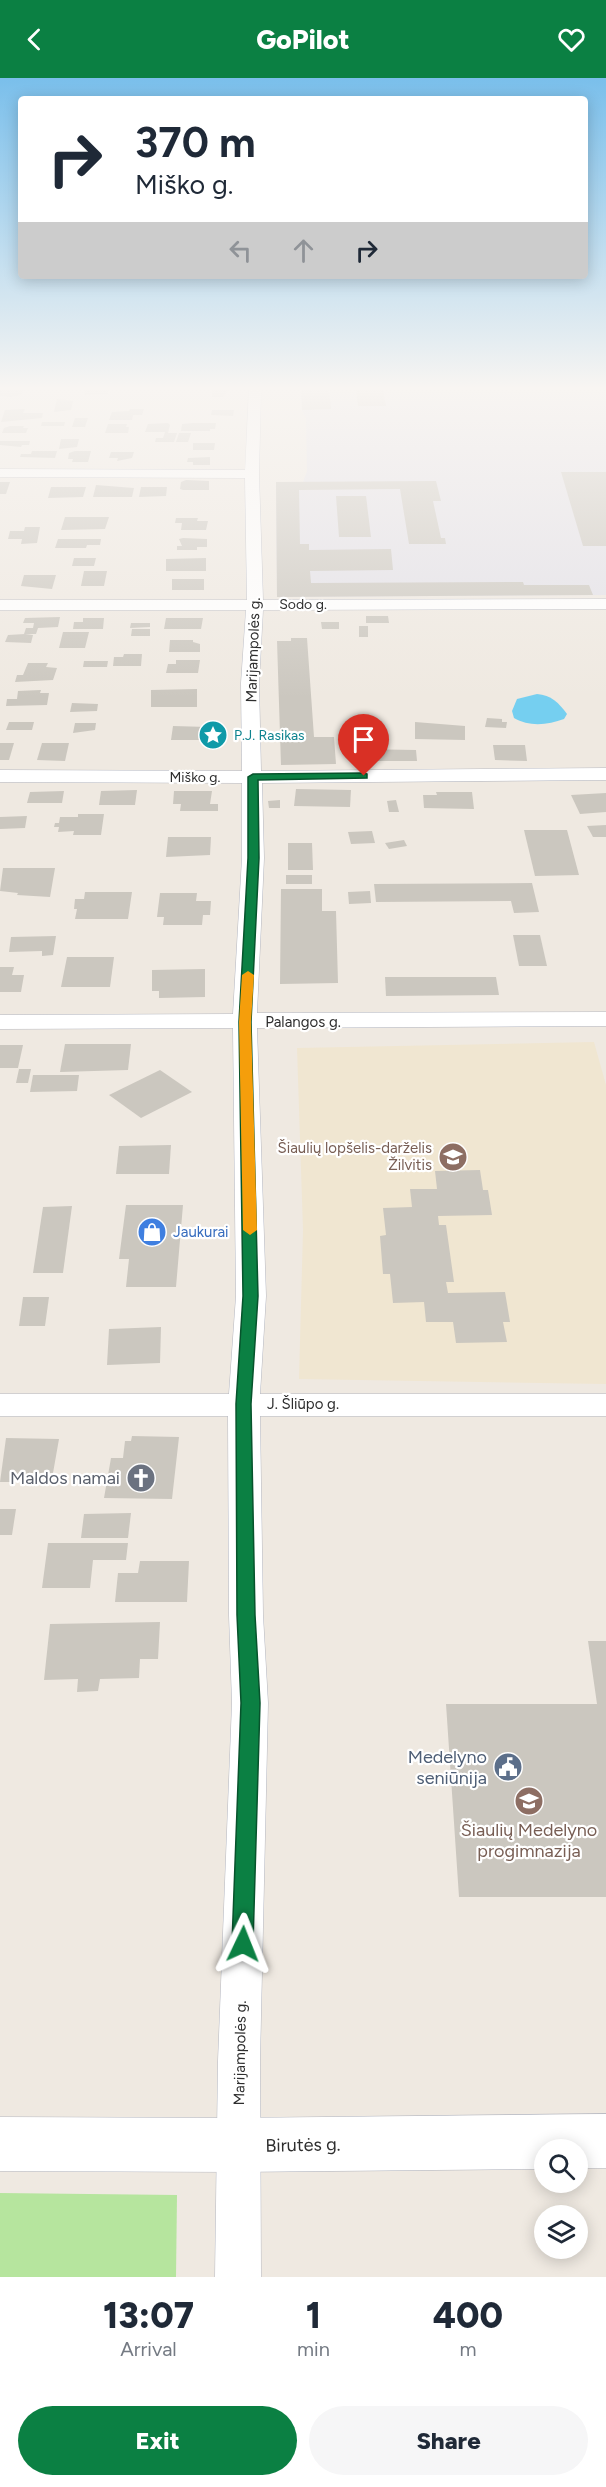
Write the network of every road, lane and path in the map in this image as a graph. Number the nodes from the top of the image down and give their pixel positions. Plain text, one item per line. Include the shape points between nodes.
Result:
1 (252, 493) edge
2 (255, 604) junction
3 (606, 604) edge
4 (0, 605) edge
5 (606, 774) edge
6 (0, 776) edge
7 (253, 777) junction
8 (606, 1019) edge
9 (0, 1022) edge
10 (245, 1022) junction
11 (244, 1404) junction
12 (0, 1405) edge
13 (606, 1405) edge
14 (606, 2141) edge
15 (0, 2144) edge
16 (239, 2145) junction
17 (238, 2277) edge

1 - 2 street, Marijampolės g.
2 - 3 street, Sodo g.
2 - 4 street, Sodo g.
2 - 7 street, Marijampolės g. via 250,683
5 - 7 street, Miško g.
6 - 7 street, Miško g.
7 - 10 street, Marijampolės g.
8 - 10 street, Palangos g.
9 - 10 street, Palangos g.
10 - 11 street, Marijampolės g. via 250,1296
11 - 12 street, J. Šliūpo g.
11 - 13 street, J. Šliūpo g.
11 - 16 street, Marijampolės g. via 250,1703
14 - 16 street, Birutės g.
15 - 16 street, Birutės g.
16 - 17 street, Marijampolės g.

